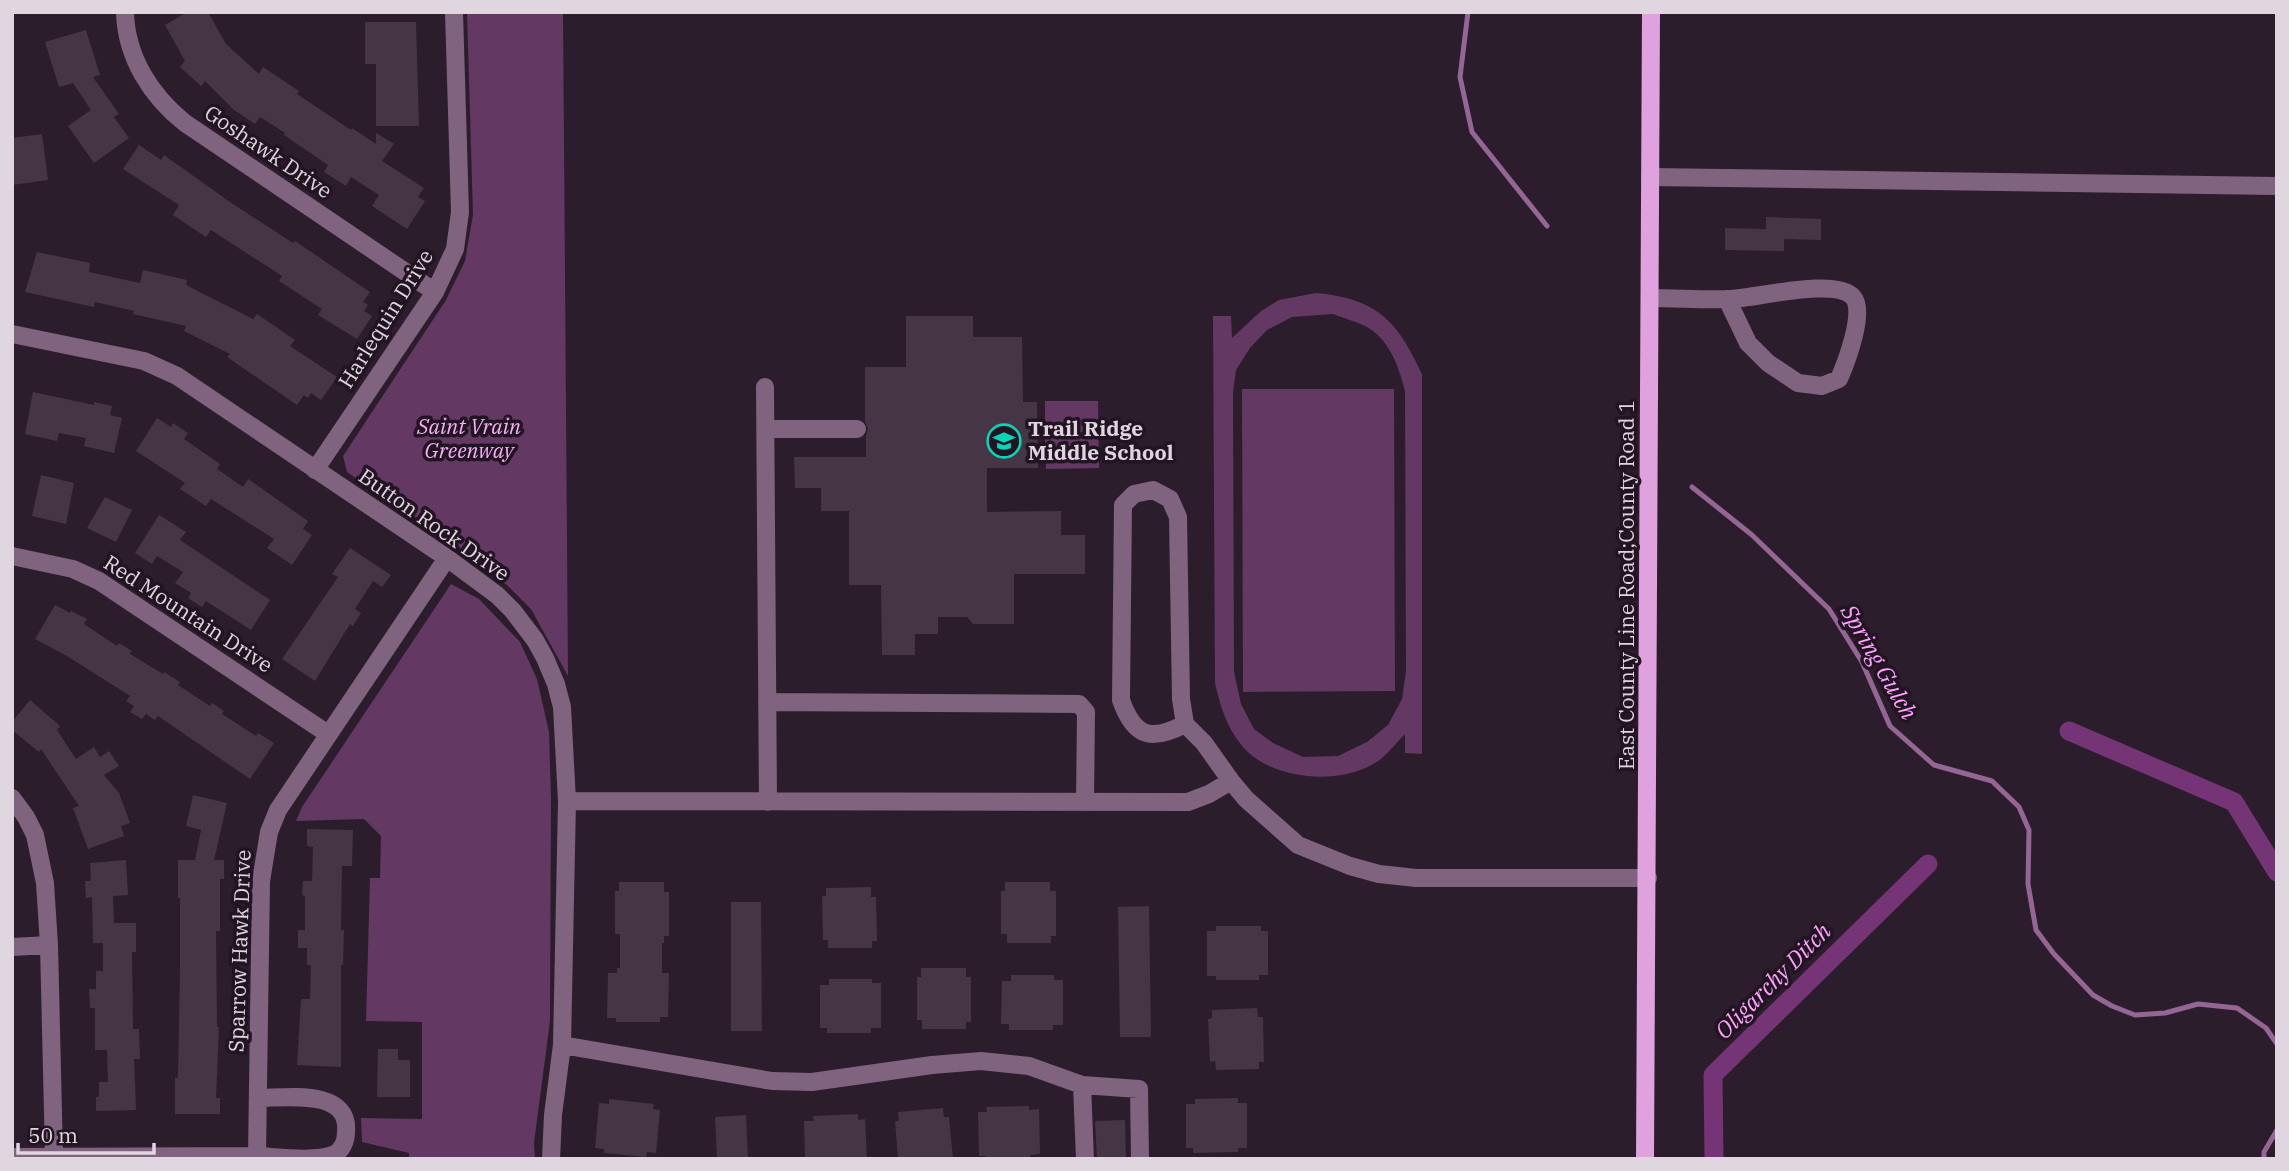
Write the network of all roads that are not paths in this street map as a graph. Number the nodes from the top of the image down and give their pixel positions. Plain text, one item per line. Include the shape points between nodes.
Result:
1 (125, 12) edge
2 (454, 12) edge
3 (1651, 12) edge
4 (1650, 177) junction
5 (2277, 186) edge
6 (435, 292) junction
7 (1650, 298) junction
8 (1727, 299) junction
9 (12, 334) edge
10 (765, 387) dead end
11 (766, 429) junction
12 (857, 429) dead end
13 (315, 470) junction
14 (12, 555) edge
15 (447, 558) junction
16 (767, 702) junction
17 (1185, 724) junction
18 (328, 734) junction
19 (1231, 781) junction
20 (12, 798) edge
21 (567, 801) junction
22 (768, 802) junction
23 (1085, 802) junction
24 (1648, 878) junction
25 (49, 945) junction
26 (12, 947) edge
27 (562, 1045) junction
28 (1082, 1085) junction
29 (258, 1098) junction
30 (54, 1155) junction
31 (257, 1156) junction
32 (12, 1157) edge
33 (551, 1159) edge
34 (1085, 1159) edge
35 (1140, 1159) edge
36 (1645, 1159) edge

1 - 6 street, Goshawk Drive via 136,61 168,110
2 - 6 street, Harlequin Drive via 459,230
3 - 4 main road, East County Line Road;County Road 1
4 - 5 street
4 - 7 main road, East County Line Road;County Road 1
6 - 13 street, Harlequin Drive
7 - 8 street
7 - 24 main road, East County Line Road;County Road 1
8 - 8 street via 1817,288 1852,295 1858,305 1855,325 1839,379 1822,386 1798,383 1768,363 1748,344
9 - 13 street, Button Rock Drive via 162,368
10 - 11 street
11 - 12 street
11 - 16 street
13 - 15 street, Button Rock Drive
14 - 18 street, Red Mountain Drive via 73,569 99,581
15 - 18 street, Sparrow Hawk Drive
15 - 21 street, Button Rock Drive via 513,611 545,658 562,707
16 - 22 street
16 - 23 street via 1079,705 1086,712
17 - 17 street via 1178,517 1170,499 1153,490 1135,494 1123,505 1121,700 1136,729 1168,733
17 - 19 street
18 - 29 street, Sparrow Hawk Drive via 268,832 261,881
19 - 23 street via 1188,802
19 - 24 street via 1298,845 1379,874
20 - 25 street via 38,844
21 - 22 street
21 - 27 street, Button Rock Drive
22 - 23 street
24 - 36 main road, East County Line Road;County Road 1
25 - 26 street
25 - 30 street
27 - 28 street via 772,1081 812,1082 981,1061 1029,1066
27 - 33 street, Button Rock Drive
28 - 34 street
28 - 35 street via 1139,1089
29 - 31 street, Sparrow Hawk Drive
29 - 31 street via 333,1104 344,1115 346,1133 343,1146 334,1155
30 - 31 street
30 - 32 street

